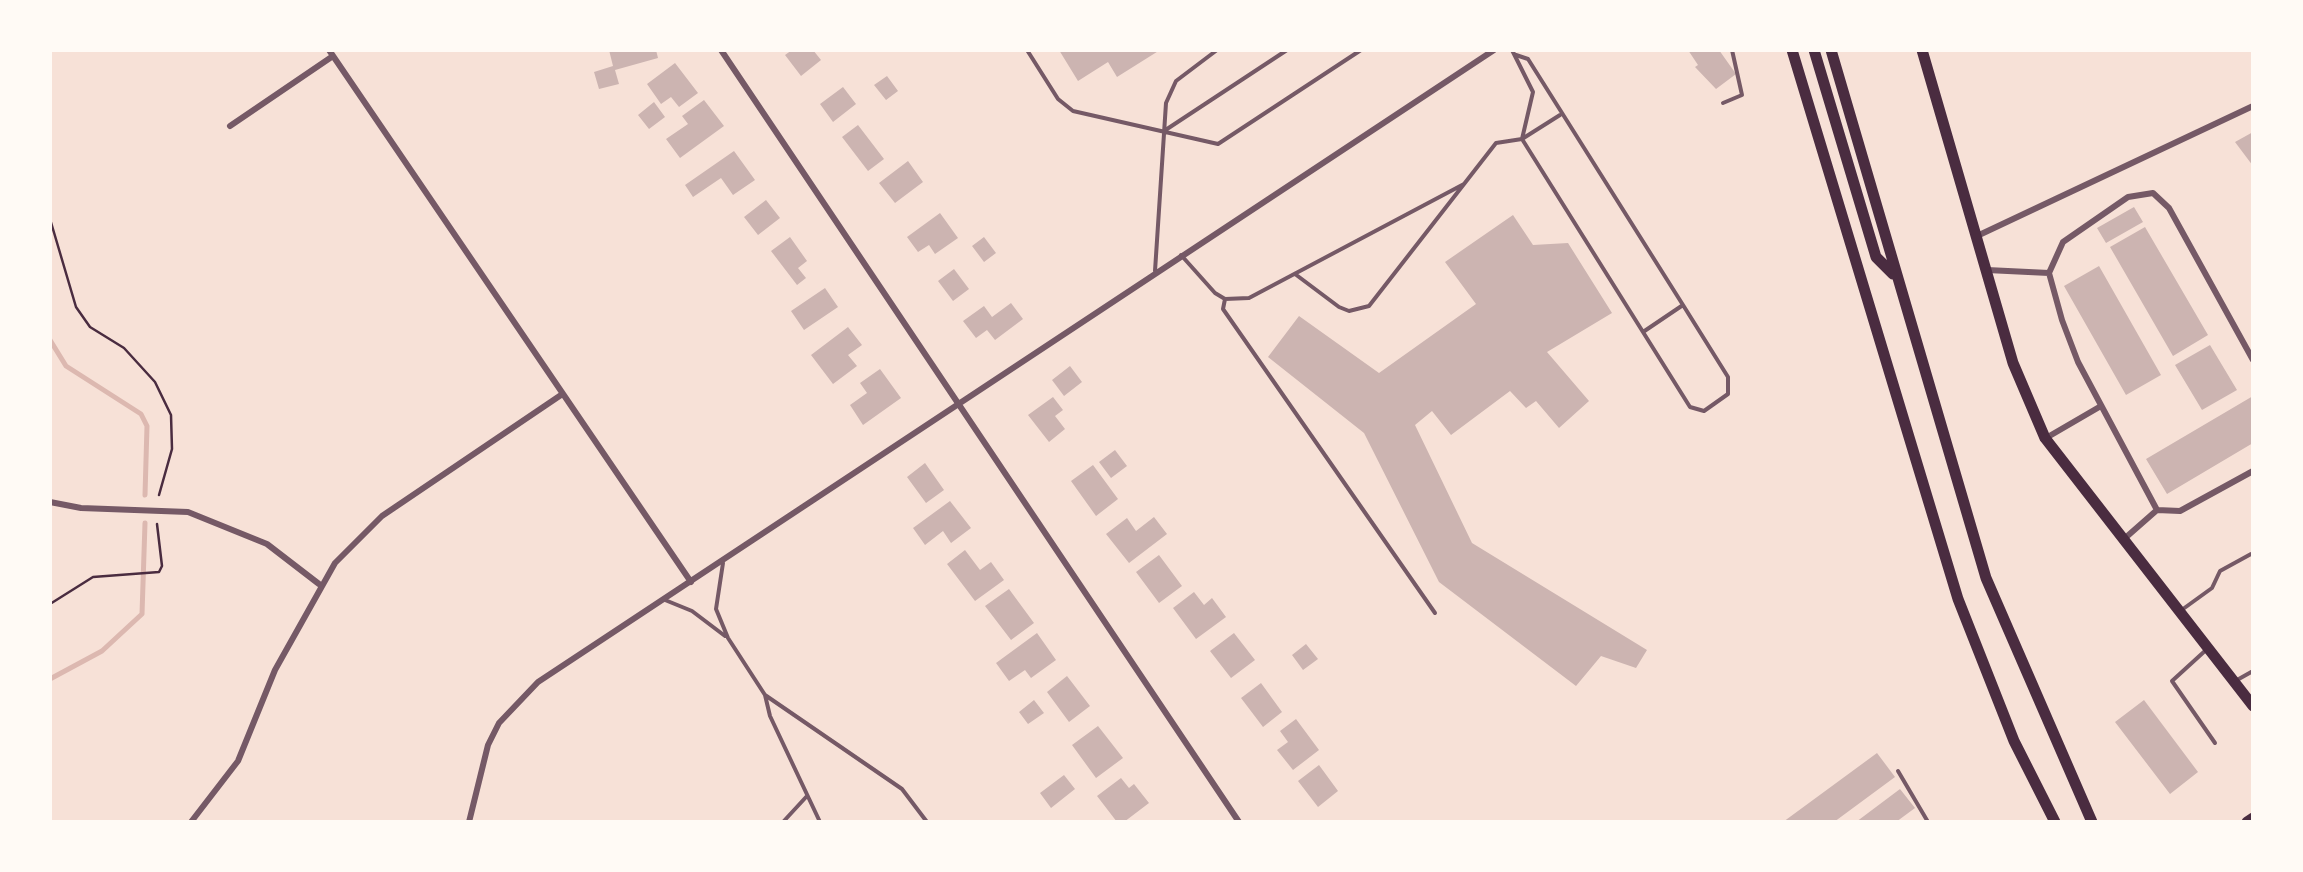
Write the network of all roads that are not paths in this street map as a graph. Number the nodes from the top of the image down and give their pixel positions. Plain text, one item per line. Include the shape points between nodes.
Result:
1 (721, 50) edge
2 (1028, 50) edge
3 (1217, 50) edge
4 (1287, 50) edge
5 (1361, 50) edge
6 (1494, 50) edge
7 (1732, 50) edge
8 (1792, 50) edge
9 (1814, 50) edge
10 (1831, 50) edge
11 (1922, 50) edge
12 (1514, 52) edge
13 (331, 53) edge
14 (1723, 103) dead end
15 (2253, 106) edge
16 (1561, 114) junction
17 (230, 126) dead end
18 (1164, 130) junction
19 (1522, 140) junction
20 (1466, 183) junction
21 (1977, 236) junction
22 (1180, 255) junction
23 (1987, 270) junction
24 (1156, 271) junction
25 (2049, 273) junction
26 (1294, 274) junction
27 (1896, 277) junction
28 (1225, 298) junction
29 (1683, 305) junction
30 (1643, 332) junction
31 (2253, 360) edge
32 (561, 395) junction
33 (960, 402) junction
34 (2101, 406) junction
35 (2045, 438) junction
36 (2253, 472) edge
37 (50, 502) edge
38 (2158, 510) junction
39 (2123, 540) junction
40 (2251, 554) edge
41 (724, 561) junction
42 (691, 583) junction
43 (319, 584) junction
44 (666, 600) junction
45 (2178, 612) junction
46 (1435, 613) dead end
47 (728, 638) junction
48 (2206, 650) junction
49 (2253, 670) edge
50 (2232, 683) junction
51 (765, 695) junction
52 (2253, 706) edge
53 (2215, 743) dead end
54 (1898, 771) dead end
55 (808, 796) junction
56 (191, 822) edge
57 (469, 822) edge
58 (784, 822) edge
59 (820, 822) edge
60 (927, 822) edge
61 (1239, 822) edge
62 (1928, 822) edge
63 (2055, 822) edge
64 (2092, 822) edge

1 - 33 street
2 - 18 lane via 1073,111
3 - 18 lane via 1176,81
4 - 18 lane
5 - 18 lane via 1218,144
6 - 22 street
7 - 14 lane via 1742,95
8 - 63 main road via 1958,599 2014,741
9 - 27 main road via 1876,258
10 - 27 main road
11 - 21 main road
12 - 16 lane via 1528,59
12 - 19 lane via 1533,92
13 - 17 street
13 - 32 street
15 - 21 street
16 - 19 lane
16 - 29 lane
18 - 24 lane
19 - 20 lane via 1496,144
19 - 30 lane
20 - 26 lane
20 - 26 lane via 1369,306 1339,307
21 - 23 main road
22 - 24 street
22 - 28 lane
23 - 25 street
23 - 35 main road via 2013,362
24 - 33 street
25 - 31 street via 2064,242 2092,218 2140,191 2153,192 2169,208
25 - 34 street via 2072,348
26 - 28 lane via 1249,298
27 - 64 main road via 1986,578
28 - 46 lane via 1223,309
29 - 30 lane
29 - 30 lane via 1731,386 1704,411 1690,407
32 - 42 street
32 - 43 street via 382,516
33 - 41 street
33 - 61 street
34 - 35 street
34 - 38 street
35 - 39 main road
36 - 38 street via 2180,511
37 - 43 street via 188,512 267,544
38 - 39 street
39 - 45 main road
40 - 45 lane via 2220,570 2212,588
41 - 42 street
41 - 47 lane via 714,596
42 - 44 street
43 - 56 street via 238,761
44 - 47 lane
44 - 57 street via 518,700 488,745
45 - 48 main road
47 - 51 lane
48 - 50 main road
48 - 53 lane via 2172,681
49 - 50 lane
50 - 52 main road
51 - 55 lane
51 - 60 lane via 902,789
54 - 62 lane
55 - 58 lane
55 - 59 lane

